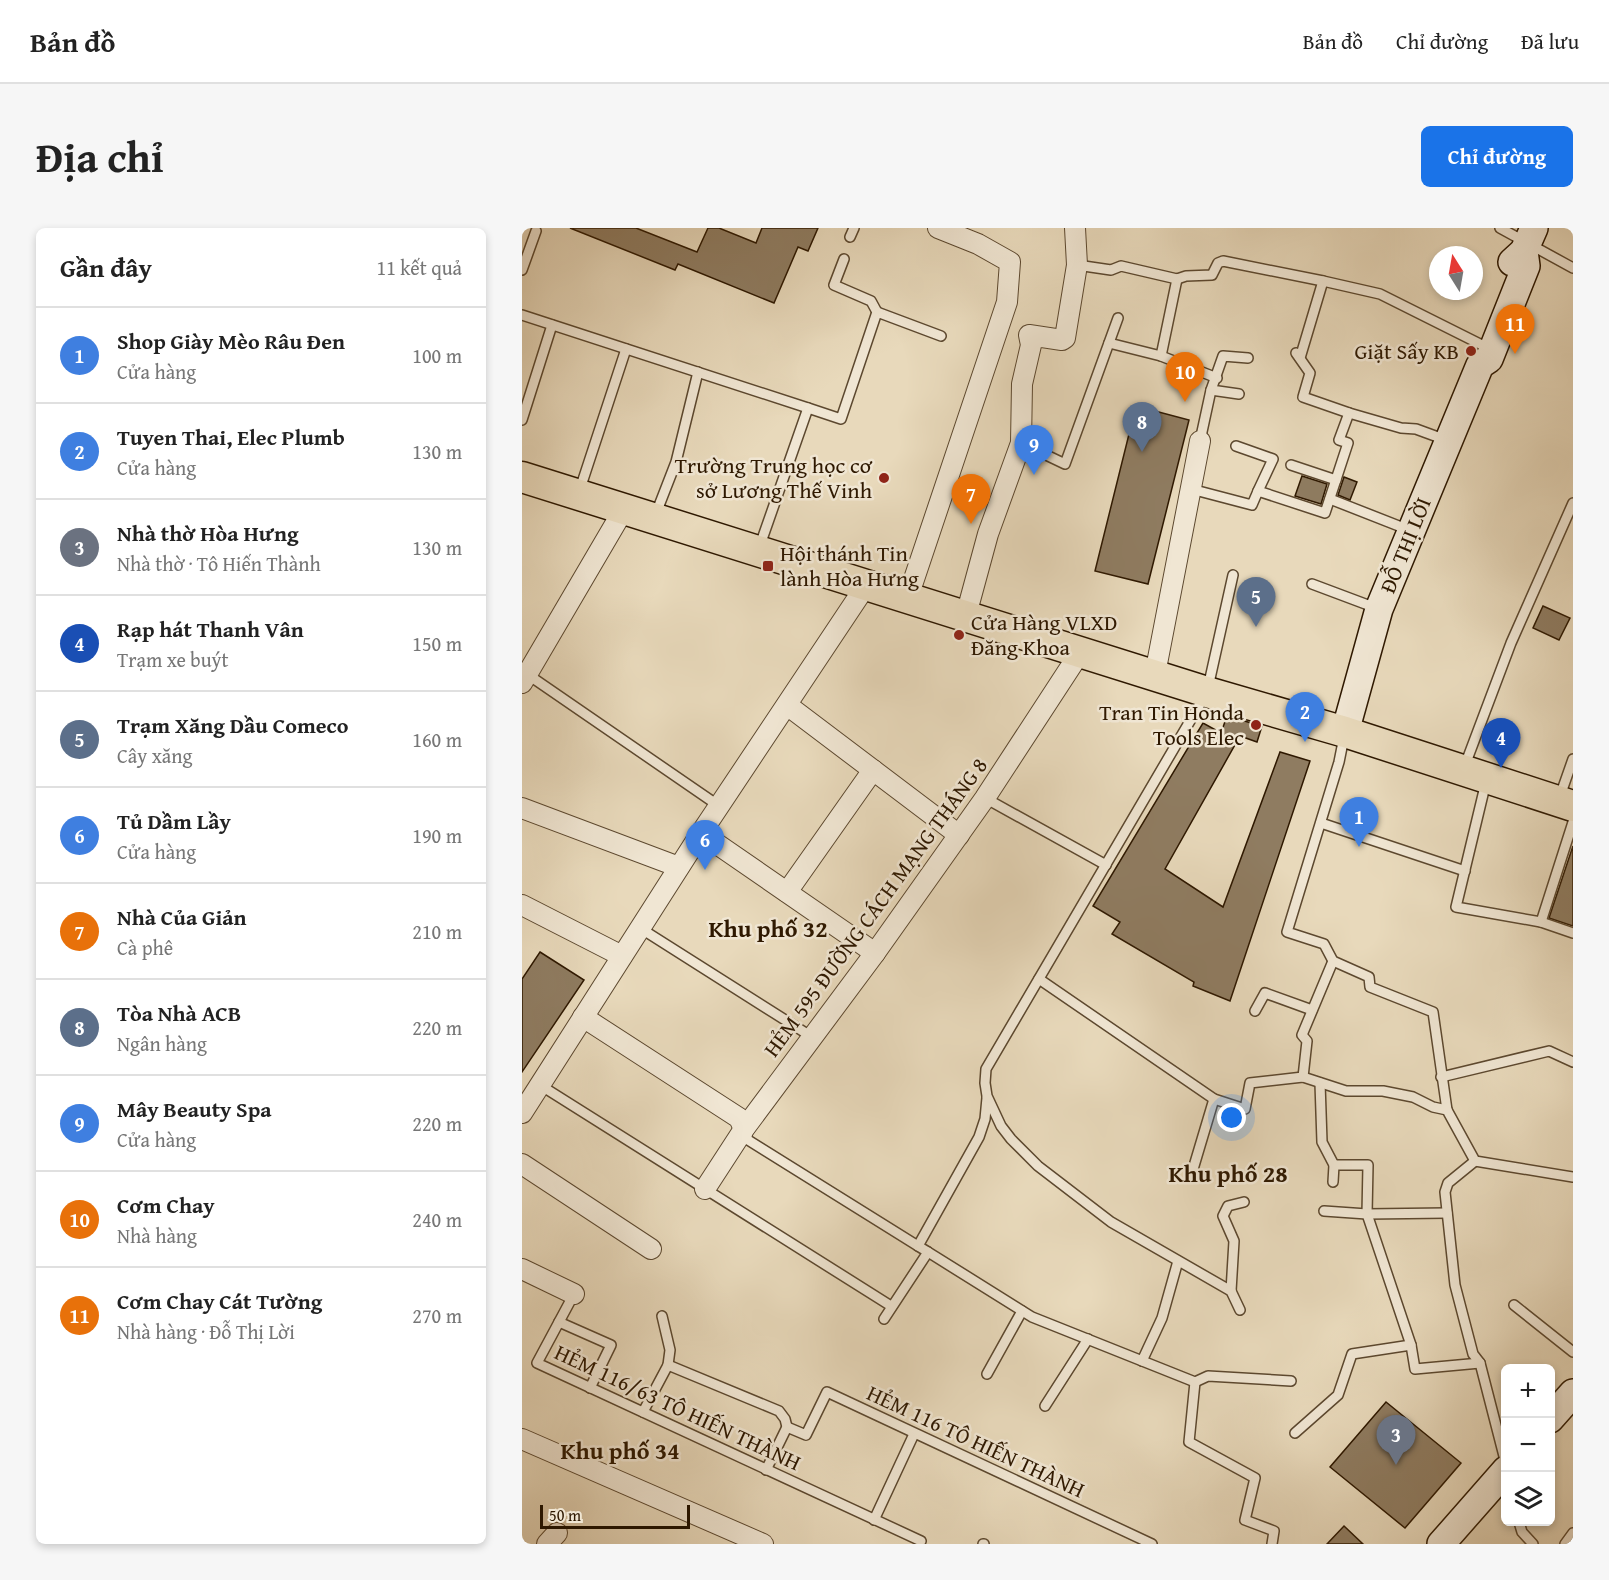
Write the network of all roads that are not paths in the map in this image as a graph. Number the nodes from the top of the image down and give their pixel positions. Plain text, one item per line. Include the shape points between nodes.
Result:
1 (938, 228) edge
2 (1075, 228) edge
3 (1500, 228) edge
4 (536, 231) dead end
5 (1529, 241) edge
6 (844, 259) dead end
7 (1077, 265) junction
8 (1573, 268) edge
9 (522, 270) edge
10 (1177, 279) junction
11 (1323, 280) junction
12 (877, 312) junction
13 (522, 315) edge
14 (1118, 318) dead end
15 (552, 325) junction
16 (941, 336) dead end
17 (1109, 343) junction
18 (626, 349) junction
19 (1480, 354) junction
20 (1161, 356) junction
21 (1248, 358) dead end
22 (698, 372) junction
23 (1216, 378) junction
24 (1211, 390) junction
25 (1239, 394) dead end
26 (808, 408) junction
27 (1349, 413) junction
28 (522, 420) edge
29 (1200, 441) joint
30 (1448, 441) junction
31 (1021, 443) junction
32 (1236, 446) dead end
33 (1291, 465) dead end
34 (522, 477) edge
35 (1336, 480) junction
36 (1191, 489) junction
37 (1258, 491) junction
38 (578, 494) junction
39 (1330, 500) junction
40 (1573, 503) edge
41 (624, 509) junction
42 (654, 518) junction
43 (1411, 531) junction
44 (759, 550) junction
45 (1233, 575) dead end
46 (867, 584) junction
47 (1312, 584) dead end
48 (908, 597) junction
49 (1378, 609) junction
50 (966, 615) junction
51 (1081, 651) junction
52 (1155, 674) junction
53 (524, 678) edge
54 (1207, 692) junction
55 (787, 705) junction
56 (1345, 732) junction
57 (1573, 759) edge
58 (873, 770) junction
59 (1475, 774) junction
60 (985, 798) junction
61 (719, 806) junction
62 (522, 807) edge
63 (1568, 810) edge
64 (1321, 823) junction
65 (701, 833) junction
66 (959, 835) junction
67 (1106, 865) junction
68 (679, 867) junction
69 (1465, 871) junction
70 (787, 892) junction
71 (522, 905) edge
72 (1541, 922) junction
73 (640, 928) junction
74 (1573, 933) edge
75 (875, 953) junction
76 (622, 956) junction
77 (1333, 961) junction
78 (1039, 979) junction
79 (1312, 1010) junction
80 (1255, 1011) dead end
81 (583, 1017) junction
82 (812, 1037) junction
83 (1573, 1062) edge
84 (1303, 1077) junction
85 (1441, 1077) junction
86 (1320, 1083) junction
87 (540, 1085) junction
88 (987, 1096) junction
89 (1214, 1099) junction
90 (1447, 1110) junction
91 (522, 1113) edge
92 (744, 1129) junction
93 (1474, 1161) junction
94 (522, 1164) edge
95 (1334, 1165) junction
96 (1191, 1176) dead end
97 (1573, 1177) edge
98 (1333, 1182) dead end
99 (705, 1189) junction
100 (1244, 1202) dead end
101 (1324, 1211) dead end
102 (1447, 1213) junction
103 (1367, 1214) junction
104 (918, 1246) junction
105 (651, 1249) dead end
106 (928, 1252) junction
107 (1178, 1261) junction
108 (522, 1269) edge
109 (1231, 1291) junction
110 (574, 1294) joint
111 (1514, 1305) dead end
112 (891, 1306) junction
113 (1240, 1310) dead end
114 (1022, 1311) junction
115 (662, 1316) dead end
116 (884, 1319) dead end
117 (559, 1322) junction
118 (1088, 1340) junction
119 (1411, 1345) junction
120 (1573, 1352) edge
121 (1142, 1361) junction
122 (1480, 1363) junction
123 (668, 1365) junction
124 (987, 1374) dead end
125 (1291, 1381) dead end
126 (1195, 1382) junction
127 (590, 1388) junction
128 (1573, 1394) edge
129 (1045, 1406) dead end
130 (643, 1412) junction
131 (1552, 1418) edge
132 (787, 1427) junction
133 (1295, 1433) dead end
134 (914, 1434) junction
135 (522, 1439) edge
136 (1501, 1445) edge
137 (766, 1470) junction
138 (1504, 1472) edge
139 (874, 1520) junction
140 (1520, 1526) edge
141 (1573, 1533) edge
142 (921, 1541) dead end
143 (762, 1544) edge
144 (1150, 1544) edge
145 (1272, 1544) edge
146 (1441, 1544) edge
147 (1533, 1544) edge
148 (1564, 1544) edge

1 - 48 street via 1010,262 1007,302
2 - 7 street
3 - 5 lane
4 - 9 lane
5 - 8 lane
5 - 19 street, ĐỖ THỊ LỜI via 1526,266 1489,359
6 - 12 lane via 834,285 871,301
7 - 10 lane via 1111,270 1121,266
7 - 31 street via 1065,338 1029,335 1031,345 1022,384
10 - 11 lane via 1209,276 1223,261
10 - 20 lane
11 - 19 lane via 1380,294
11 - 27 lane via 1298,356 1310,373 1304,397
12 - 16 lane
12 - 26 lane via 842,419
13 - 15 lane
14 - 17 lane
15 - 18 lane
15 - 28 lane
17 - 20 lane
17 - 31 lane via 1065,464
18 - 22 lane
18 - 38 lane
19 - 30 street, ĐỖ THỊ LỜI
20 - 23 lane
21 - 23 lane via 1223,356
22 - 26 lane
22 - 42 lane via 676,462
23 - 24 lane
24 - 25 lane
24 - 29 lane
26 - 44 lane
27 - 30 lane
27 - 35 lane via 1339,440 1348,443
29 - 36 street
30 - 43 street, ĐỖ THỊ LỜI
31 - 50 street via 988,534
32 - 37 lane via 1272,459
33 - 35 lane
34 - 38 main road
35 - 39 lane
36 - 37 lane via 1252,505
36 - 52 street
37 - 39 lane via 1325,513
38 - 41 main road
39 - 43 lane
40 - 59 lane via 1510,643
41 - 42 main road
41 - 53 street
42 - 44 main road
43 - 49 street, ĐỖ THỊ LỜI
44 - 46 main road
45 - 54 lane
46 - 48 main road
46 - 55 street
47 - 49 lane
48 - 50 main road
49 - 56 street, ĐỖ THỊ LỜI
50 - 51 main road
51 - 52 main road
51 - 60 street, HẺM 595 ĐƯỜNG CÁCH MẠNG THÁNG 8
52 - 54 main road
53 - 61 lane
54 - 56 main road
54 - 67 lane
55 - 58 street
55 - 61 street
56 - 59 main road
56 - 64 lane
57 - 63 lane
58 - 66 street
58 - 70 street
59 - 63 main road
59 - 69 lane
60 - 66 street, HẺM 595 ĐƯỜNG CÁCH MẠNG THÁNG 8
60 - 67 lane
61 - 65 street
62 - 68 street
63 - 72 lane
64 - 69 lane
64 - 77 lane via 1287,932 1324,944
65 - 68 street
65 - 70 street, HẺM 595 ĐƯỜNG CÁCH MẠNG THÁNG 8
66 - 75 street, HẺM 595 ĐƯỜNG CÁCH MẠNG THÁNG 8
67 - 78 lane
68 - 73 street
69 - 72 lane via 1456,907
70 - 75 street, HẺM 595 ĐƯỜNG CÁCH MẠNG THÁNG 8
71 - 76 street
72 - 74 lane
73 - 76 street
73 - 82 lane, HẺM 595 ĐƯỜNG CÁCH MẠNG THÁNG 8
75 - 82 street, HẺM 595 ĐƯỜNG CÁCH MẠNG THÁNG 8
76 - 81 street
77 - 79 lane
77 - 85 lane via 1369,977 1370,987 1434,1012
78 - 88 lane via 986,1069
78 - 89 lane
79 - 80 lane via 1265,993
79 - 84 lane via 1302,1035 1307,1041
81 - 87 street
81 - 92 street via 739,1118
82 - 92 street, HẺM 595 ĐƯỜNG CÁCH MẠNG THÁNG 8
83 - 85 lane via 1549,1051
84 - 86 lane
84 - 89 lane via 1250,1083 1245,1109
85 - 90 lane
86 - 90 lane via 1346,1090 1413,1097
86 - 95 lane via 1322,1142
87 - 91 street
87 - 99 lane
88 - 104 lane via 979,1137
88 - 107 lane via 1001,1126 1038,1166 1111,1222
89 - 96 lane
90 - 93 lane
92 - 99 street, HẺM 595 ĐƯỜNG CÁCH MẠNG THÁNG 8
92 - 104 lane via 748,1140
93 - 97 lane
93 - 102 lane via 1448,1183
94 - 105 street
95 - 98 lane
95 - 103 lane via 1368,1165
99 - 112 lane
100 - 109 lane via 1228,1206 1223,1216 1234,1241
101 - 103 lane
102 - 103 lane
102 - 122 lane via 1455,1285 1473,1354
103 - 119 lane
104 - 106 lane
106 - 112 lane
106 - 114 lane
107 - 109 lane
107 - 121 lane via 1162,1318
108 - 110 street
109 - 113 lane
110 - 117 lane, HẺM 116/63 TÔ HIẾN THÀNH
111 - 120 lane
112 - 116 lane
114 - 118 lane
114 - 124 lane
115 - 123 lane via 670,1350
117 - 127 lane via 611,1345
117 - 127 lane, HẺM 116/63 TÔ HIẾN THÀNH via 537,1363
118 - 121 lane
118 - 129 lane
119 - 122 lane via 1415,1369
119 - 133 lane via 1352,1354 1338,1395
121 - 126 lane
122 - 136 lane
123 - 130 lane
123 - 132 lane via 779,1411
125 - 126 lane via 1208,1376
126 - 145 lane via 1189,1442 1255,1478 1245,1520 1274,1531
127 - 130 lane, HẺM 116/63 TÔ HIẾN THÀNH
128 - 131 street
130 - 137 lane, HẺM 116/63 TÔ HIẾN THÀNH
132 - 134 lane, HẺM 116 TÔ HIẾN THÀNH via 806,1435 827,1392
132 - 137 lane
134 - 139 lane
134 - 144 lane, HẺM 116 TÔ HIẾN THÀNH
135 - 143 street
137 - 139 lane, HẺM 116/63 TÔ HIẾN THÀNH
138 - 146 street
139 - 142 lane, HẺM 116/63 TÔ HIẾN THÀNH
140 - 147 lane
141 - 148 lane

